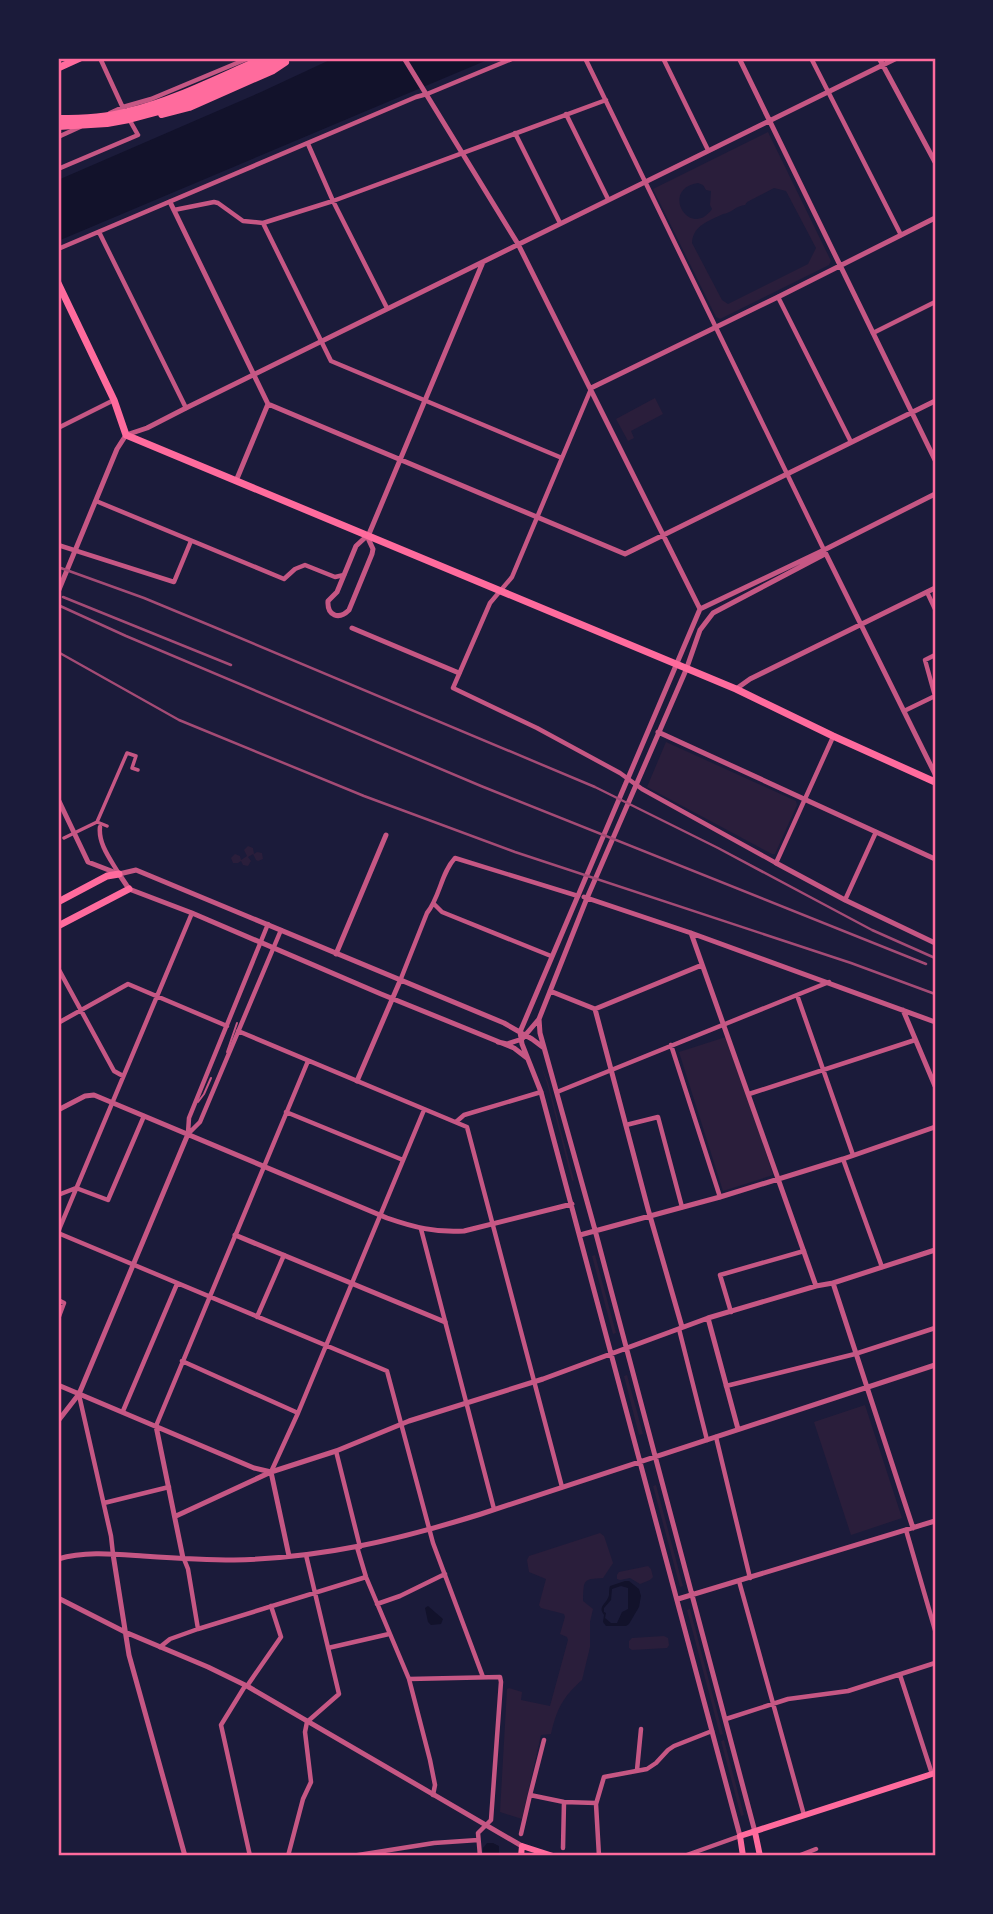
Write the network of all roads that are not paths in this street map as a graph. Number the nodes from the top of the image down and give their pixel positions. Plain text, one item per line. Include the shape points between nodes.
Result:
1 (80, 58) edge
2 (100, 58) edge
3 (249, 58) edge
4 (265, 58) edge
5 (287, 58) edge
6 (404, 58) edge
7 (514, 58) edge
8 (585, 58) edge
9 (663, 58) edge
10 (739, 58) edge
11 (811, 58) edge
12 (878, 58) edge
13 (897, 58) edge
14 (883, 65) junction
15 (58, 68) edge
16 (829, 92) junction
17 (427, 94) junction
18 (606, 100) junction
19 (122, 107) junction
20 (566, 114) junction
21 (58, 118) edge
22 (769, 120) junction
23 (58, 126) edge
24 (515, 133) junction
25 (58, 137) edge
26 (308, 144) junction
27 (708, 150) junction
28 (461, 153) junction
29 (935, 162) edge
30 (58, 169) edge
31 (644, 182) junction
32 (608, 199) junction
33 (333, 201) junction
34 (170, 202) junction
35 (174, 210) junction
36 (935, 218) edge
37 (263, 223) junction
38 (560, 223) junction
39 (99, 232) junction
40 (901, 235) junction
41 (518, 244) junction
42 (58, 249) edge
43 (483, 262) junction
44 (840, 265) junction
45 (58, 283) edge
46 (778, 297) junction
47 (935, 302) edge
48 (387, 309) junction
49 (715, 327) junction
50 (873, 333) junction
51 (321, 342) junction
52 (253, 375) junction
53 (591, 388) junction
54 (114, 400) junction
55 (425, 400) junction
56 (935, 401) edge
57 (268, 404) junction
58 (186, 408) junction
59 (912, 413) junction
60 (58, 428) edge
61 (126, 435) junction
62 (851, 442) junction
63 (562, 458) junction
64 (399, 459) junction
65 (935, 460) edge
66 (788, 473) junction
67 (236, 481) junction
68 (935, 494) edge
69 (96, 501) junction
70 (537, 517) junction
71 (664, 535) junction
72 (368, 536) junction
73 (191, 541) junction
74 (58, 545) edge
75 (824, 550) junction
76 (75, 551) junction
77 (345, 575) junction
78 (935, 587) edge
79 (58, 592) edge
80 (500, 592) junction
81 (927, 592) junction
82 (700, 609) junction
83 (935, 609) edge
84 (861, 623) junction
85 (352, 628) dead end
86 (935, 655) edge
87 (676, 666) junction
88 (686, 670) junction
89 (459, 673) junction
90 (736, 689) junction
91 (904, 711) junction
92 (658, 733) junction
93 (833, 736) junction
94 (138, 769) dead end
95 (935, 774) edge
96 (628, 780) junction
97 (935, 782) edge
98 (635, 785) junction
99 (805, 800) junction
100 (58, 803) edge
101 (99, 824) junction
102 (107, 826) dead end
103 (876, 832) junction
104 (386, 835) dead end
105 (64, 838) dead end
106 (935, 859) edge
107 (776, 863) junction
108 (119, 874) junction
109 (129, 889) junction
110 (578, 896) junction
111 (587, 898) junction
112 (845, 900) junction
113 (58, 902) edge
114 (434, 904) junction
115 (192, 913) junction
116 (268, 924) junction
117 (58, 926) edge
118 (281, 930) junction
119 (691, 933) junction
120 (261, 942) junction
121 (935, 943) edge
122 (274, 946) junction
123 (336, 954) junction
124 (551, 956) junction
125 (702, 965) junction
126 (58, 968) edge
127 (400, 981) junction
128 (829, 982) junction
129 (550, 991) junction
130 (797, 995) junction
131 (156, 996) junction
132 (393, 998) junction
133 (595, 1009) junction
134 (81, 1010) junction
135 (903, 1010) junction
136 (527, 1015) junction
137 (539, 1019) junction
138 (935, 1022) edge
139 (58, 1023) edge
140 (237, 1023) dead end
141 (504, 1023) junction
142 (227, 1026) junction
143 (723, 1026) junction
144 (238, 1031) junction
145 (522, 1036) junction
146 (915, 1040) junction
147 (498, 1042) junction
148 (671, 1045) junction
149 (544, 1048) junction
150 (227, 1058) junction
151 (528, 1059) junction
152 (308, 1060) junction
153 (823, 1069) junction
154 (610, 1070) junction
155 (123, 1076) junction
156 (211, 1078) dead end
157 (357, 1081) junction
158 (935, 1086) edge
159 (541, 1092) junction
160 (557, 1092) junction
161 (749, 1094) junction
162 (112, 1102) junction
163 (58, 1110) edge
164 (424, 1110) junction
165 (191, 1111) junction
166 (286, 1112) junction
167 (144, 1116) junction
168 (456, 1122) junction
169 (625, 1125) junction
170 (935, 1127) edge
171 (188, 1134) junction
172 (853, 1155) junction
173 (843, 1159) junction
174 (404, 1160) junction
175 (263, 1166) junction
176 (779, 1178) junction
177 (76, 1188) junction
178 (58, 1195) edge
179 (720, 1197) junction
180 (572, 1204) junction
181 (682, 1207) junction
182 (380, 1215) junction
183 (650, 1216) junction
184 (493, 1225) junction
185 (421, 1229) junction
186 (596, 1230) junction
187 (58, 1233) edge
188 (235, 1235) junction
189 (580, 1235) junction
190 (935, 1250) edge
191 (804, 1251) junction
192 (284, 1255) junction
193 (134, 1265) junction
194 (883, 1267) junction
195 (351, 1283) junction
196 (833, 1283) junction
197 (177, 1284) junction
198 (816, 1286) junction
199 (209, 1297) junction
200 (58, 1300) edge
201 (731, 1312) junction
202 (257, 1317) junction
203 (708, 1318) junction
204 (58, 1319) edge
205 (445, 1322) junction
206 (680, 1327) junction
207 (935, 1328) edge
208 (326, 1346) junction
209 (626, 1348) junction
210 (611, 1354) junction
211 (855, 1354) junction
212 (182, 1361) junction
213 (935, 1365) edge
214 (534, 1381) junction
215 (58, 1385) edge
216 (726, 1386) junction
217 (866, 1388) junction
218 (79, 1394) junction
219 (465, 1402) junction
220 (123, 1412) junction
221 (298, 1413) junction
222 (58, 1421) edge
223 (401, 1424) junction
224 (156, 1426) junction
225 (738, 1429) junction
226 (716, 1437) junction
227 (707, 1440) junction
228 (336, 1451) junction
229 (655, 1456) junction
230 (640, 1461) junction
231 (271, 1472) junction
232 (169, 1487) junction
233 (562, 1487) junction
234 (104, 1503) junction
235 (494, 1509) junction
236 (176, 1516) junction
237 (935, 1521) edge
238 (913, 1528) junction
239 (429, 1530) junction
240 (905, 1530) junction
241 (358, 1547) junction
242 (113, 1554) junction
243 (306, 1555) junction
244 (289, 1556) junction
245 (183, 1558) junction
246 (58, 1559) edge
247 (445, 1574) junction
248 (366, 1577) junction
249 (750, 1578) junction
250 (739, 1581) junction
251 (314, 1593) junction
252 (692, 1595) junction
253 (58, 1598) edge
254 (678, 1599) junction
255 (377, 1604) junction
256 (271, 1606) junction
257 (198, 1629) junction
258 (935, 1630) edge
259 (125, 1632) junction
260 (390, 1634) junction
261 (160, 1647) junction
262 (328, 1648) junction
263 (935, 1663) edge
264 (900, 1674) junction
265 (483, 1677) junction
266 (409, 1679) junction
267 (246, 1686) junction
268 (773, 1704) junction
269 (726, 1719) junction
270 (307, 1722) junction
271 (641, 1729) dead end
272 (712, 1731) junction
273 (544, 1740) dead end
274 (637, 1770) junction
275 (934, 1773) edge
276 (530, 1795) junction
277 (433, 1796) junction
278 (564, 1802) junction
279 (596, 1803) junction
280 (804, 1816) junction
281 (485, 1826) junction
282 (755, 1832) junction
283 (521, 1834) dead end
284 (740, 1836) junction
285 (478, 1840) junction
286 (522, 1846) junction
287 (563, 1848) dead end
288 (816, 1849) dead end
289 (185, 1856) edge
290 (250, 1856) edge
291 (288, 1856) edge
292 (352, 1856) edge
293 (480, 1856) edge
294 (521, 1856) edge
295 (553, 1856) edge
296 (599, 1856) edge
297 (684, 1856) edge
298 (743, 1856) edge
299 (760, 1856) edge
300 (798, 1856) edge

1 - 15 main road
2 - 19 street
3 - 19 street
4 - 21 highway via 137,110 84,119
5 - 23 highway via 129,120
6 - 17 street
7 - 17 street
8 - 18 street
9 - 27 street
10 - 22 street
11 - 16 street
12 - 14 street
13 - 14 street
14 - 16 street
14 - 29 street
16 - 22 street
16 - 40 street
17 - 26 street
17 - 28 street
18 - 20 street
18 - 31 street
19 - 25 street
19 - 30 street via 138,135
20 - 24 street
20 - 32 street
22 - 27 street
22 - 44 street
24 - 28 street
24 - 38 street
26 - 33 street
26 - 34 street
27 - 31 street
28 - 33 street
28 - 41 street
31 - 32 street
31 - 49 street
32 - 38 street
33 - 37 street
33 - 48 street
34 - 35 street
34 - 39 street
35 - 37 street via 214,202 243,220
35 - 52 street
36 - 40 street
37 - 51 street
38 - 41 street
39 - 42 street
39 - 58 street
40 - 44 street
41 - 43 street
41 - 53 street
43 - 48 street
43 - 55 street
44 - 46 street
44 - 50 street
45 - 54 main road
46 - 49 street
46 - 62 street
47 - 50 street
48 - 51 street
49 - 53 street
49 - 66 street
50 - 59 street
51 - 52 street
51 - 55 street via 331,361
52 - 57 street
52 - 58 street
53 - 63 street
53 - 71 street
54 - 60 street
54 - 61 main road
55 - 63 street
55 - 64 street
56 - 59 street
57 - 64 street
57 - 67 street
58 - 61 street
59 - 62 street
59 - 65 street
61 - 67 main road
61 - 69 street
62 - 66 street
63 - 70 street
64 - 70 street
64 - 72 street
66 - 71 street
66 - 75 street
67 - 72 main road
68 - 75 street
69 - 73 street
69 - 76 street
70 - 71 street via 625,554
70 - 80 street via 512,577
71 - 82 street
72 - 77 street via 356,546
72 - 77 street via 372,554 349,610 337,617 327,609 328,601
72 - 80 main road
73 - 76 street via 174,582
73 - 77 street via 284,579 305,565 335,577
74 - 76 street
75 - 82 street
75 - 84 street
75 - 88 street via 824,555 713,613 700,630
76 - 79 street
78 - 81 street
80 - 87 main road
80 - 89 street via 489,603
81 - 83 street
81 - 84 street
82 - 87 street
84 - 90 street
84 - 91 street
85 - 89 street
86 - 91 street via 925,660 935,696
87 - 88 main road
87 - 96 street
88 - 90 main road
88 - 92 street
89 - 96 street via 453,688 459,693 537,728
90 - 93 main road
91 - 95 street
92 - 98 street
92 - 99 street
93 - 97 main road
93 - 99 street
94 - 101 street via 132,768 134,755 127,753
96 - 98 street
96 - 110 street
98 - 107 street
98 - 111 street
99 - 103 street
99 - 107 street
100 - 108 street via 88,862
101 - 102 street
101 - 105 street
101 - 108 street via 101,842
103 - 106 street
103 - 112 street
104 - 123 street
107 - 112 street
108 - 109 street
108 - 113 main road
108 - 116 street via 136,870
109 - 115 street
109 - 117 main road
110 - 111 street
110 - 114 street via 455,858
110 - 124 street
111 - 119 street
111 - 129 street
112 - 121 street
114 - 124 street via 442,912
114 - 127 street via 426,913
115 - 120 street
115 - 131 street
116 - 118 street
116 - 120 street
118 - 122 street
118 - 123 street
119 - 125 street
119 - 128 street
120 - 122 street
120 - 142 street
122 - 132 street
122 - 144 street
123 - 127 street
124 - 136 street
125 - 133 street
125 - 143 street
126 - 134 street
127 - 132 street
127 - 141 street
128 - 130 street
128 - 135 street
129 - 133 street
129 - 137 street
130 - 143 street
130 - 153 street
131 - 134 street via 128,984
131 - 142 street
131 - 155 street
132 - 147 street
132 - 157 street
133 - 154 street
134 - 139 street
134 - 155 street via 114,1071
135 - 138 street
135 - 146 street
136 - 141 street via 520,1024
136 - 145 street
137 - 145 street
137 - 149 street
140 - 150 lane
141 - 145 street
142 - 165 street
143 - 148 street
143 - 161 street
144 - 150 street
144 - 152 street
145 - 147 street via 507,1044
145 - 149 street
145 - 151 street
146 - 153 street
146 - 158 street
147 - 151 street
148 - 154 street
148 - 179 street
149 - 160 street
150 - 171 street via 200,1122
151 - 159 street
152 - 157 street
152 - 166 street
153 - 161 street
153 - 172 street
154 - 160 street
154 - 169 street
155 - 162 street
156 - 165 lane
157 - 164 street
159 - 168 street via 464,1115
159 - 180 street
160 - 186 street
161 - 176 street
162 - 163 street via 89,1094
162 - 167 street
162 - 177 street
164 - 168 street
164 - 174 street
165 - 171 street
166 - 174 street
166 - 175 street
167 - 171 street
167 - 177 street via 108,1200
168 - 184 street via 467,1127
169 - 181 street via 658,1117
169 - 183 street
170 - 172 street
171 - 175 street
171 - 193 street
172 - 173 street
173 - 176 street
173 - 194 street
174 - 182 street
175 - 182 street
175 - 188 street
176 - 179 street
176 - 191 street
177 - 178 street
177 - 187 street
179 - 181 street
180 - 184 street
180 - 189 street
181 - 183 street
182 - 185 street
182 - 195 street
183 - 186 street
183 - 206 street
184 - 185 street via 450,1232
184 - 214 street
185 - 205 street
186 - 189 street
186 - 209 street
187 - 193 street
188 - 192 street
188 - 199 street
189 - 210 street
190 - 194 street
191 - 198 street
191 - 201 street via 720,1275
192 - 195 street
192 - 202 street
193 - 197 street
193 - 218 street
194 - 196 street
195 - 205 street
195 - 208 street
196 - 198 street
196 - 211 street
197 - 199 street
197 - 220 street
198 - 201 street
199 - 202 street
199 - 212 street
200 - 204 street via 64,1303
201 - 203 street
202 - 208 street
203 - 206 street
203 - 216 street
205 - 219 street
206 - 209 street
206 - 227 street
207 - 211 street
208 - 221 street
208 - 223 street via 387,1371
209 - 210 street
209 - 229 street
210 - 214 street
210 - 230 street
211 - 216 street
211 - 217 street
212 - 221 street
212 - 224 street
213 - 217 street
214 - 219 street
214 - 233 street
215 - 218 street
216 - 225 street
217 - 225 street
217 - 238 street
218 - 220 street
218 - 222 street
218 - 234 street
219 - 223 street
219 - 235 street
220 - 224 street
221 - 231 street
223 - 228 street
223 - 239 street
224 - 231 street
224 - 232 street
225 - 226 street
226 - 227 street
226 - 249 street
227 - 229 street
228 - 231 street
228 - 241 street
229 - 230 street
229 - 252 street
230 - 233 street
230 - 254 street
231 - 236 street
231 - 244 street
232 - 234 street
232 - 236 street
233 - 235 street
234 - 242 street
235 - 239 street
236 - 245 street
237 - 238 street
238 - 240 street
239 - 241 street
239 - 247 street
240 - 249 street
240 - 258 street
241 - 243 street
241 - 248 street
242 - 245 street
242 - 246 street
242 - 259 street
243 - 244 street
243 - 251 street
244 - 245 street
245 - 257 street
247 - 255 street
247 - 265 street
248 - 251 street
248 - 255 street
249 - 250 street
250 - 252 street
250 - 268 street
251 - 256 street
251 - 262 street
252 - 254 street
252 - 269 street
253 - 259 street
254 - 272 street
255 - 260 street
256 - 257 street
256 - 267 street via 281,1637
257 - 261 street
259 - 261 street
259 - 289 street
260 - 262 street
260 - 266 street
261 - 267 street
262 - 270 street via 339,1694
263 - 264 street
264 - 268 street via 848,1690
264 - 275 street
265 - 266 street
265 - 281 street via 500,1677 501,1682 491,1821
266 - 277 street via 430,1760
267 - 270 street
267 - 290 street via 221,1725
268 - 269 street
268 - 280 street
269 - 282 street
270 - 277 street
270 - 291 street via 311,1782
271 - 274 street
272 - 274 street via 674,1746 647,1769
272 - 284 street
273 - 276 street
274 - 279 street via 604,1777
275 - 280 main road
276 - 278 street
276 - 283 street
277 - 281 street
278 - 279 street
278 - 287 street
279 - 296 street
280 - 282 main road
281 - 285 street
281 - 286 street
282 - 284 main road
282 - 299 main road
284 - 297 street
284 - 298 main road
285 - 292 street
285 - 293 street
286 - 294 main road
286 - 295 main road
288 - 300 street

